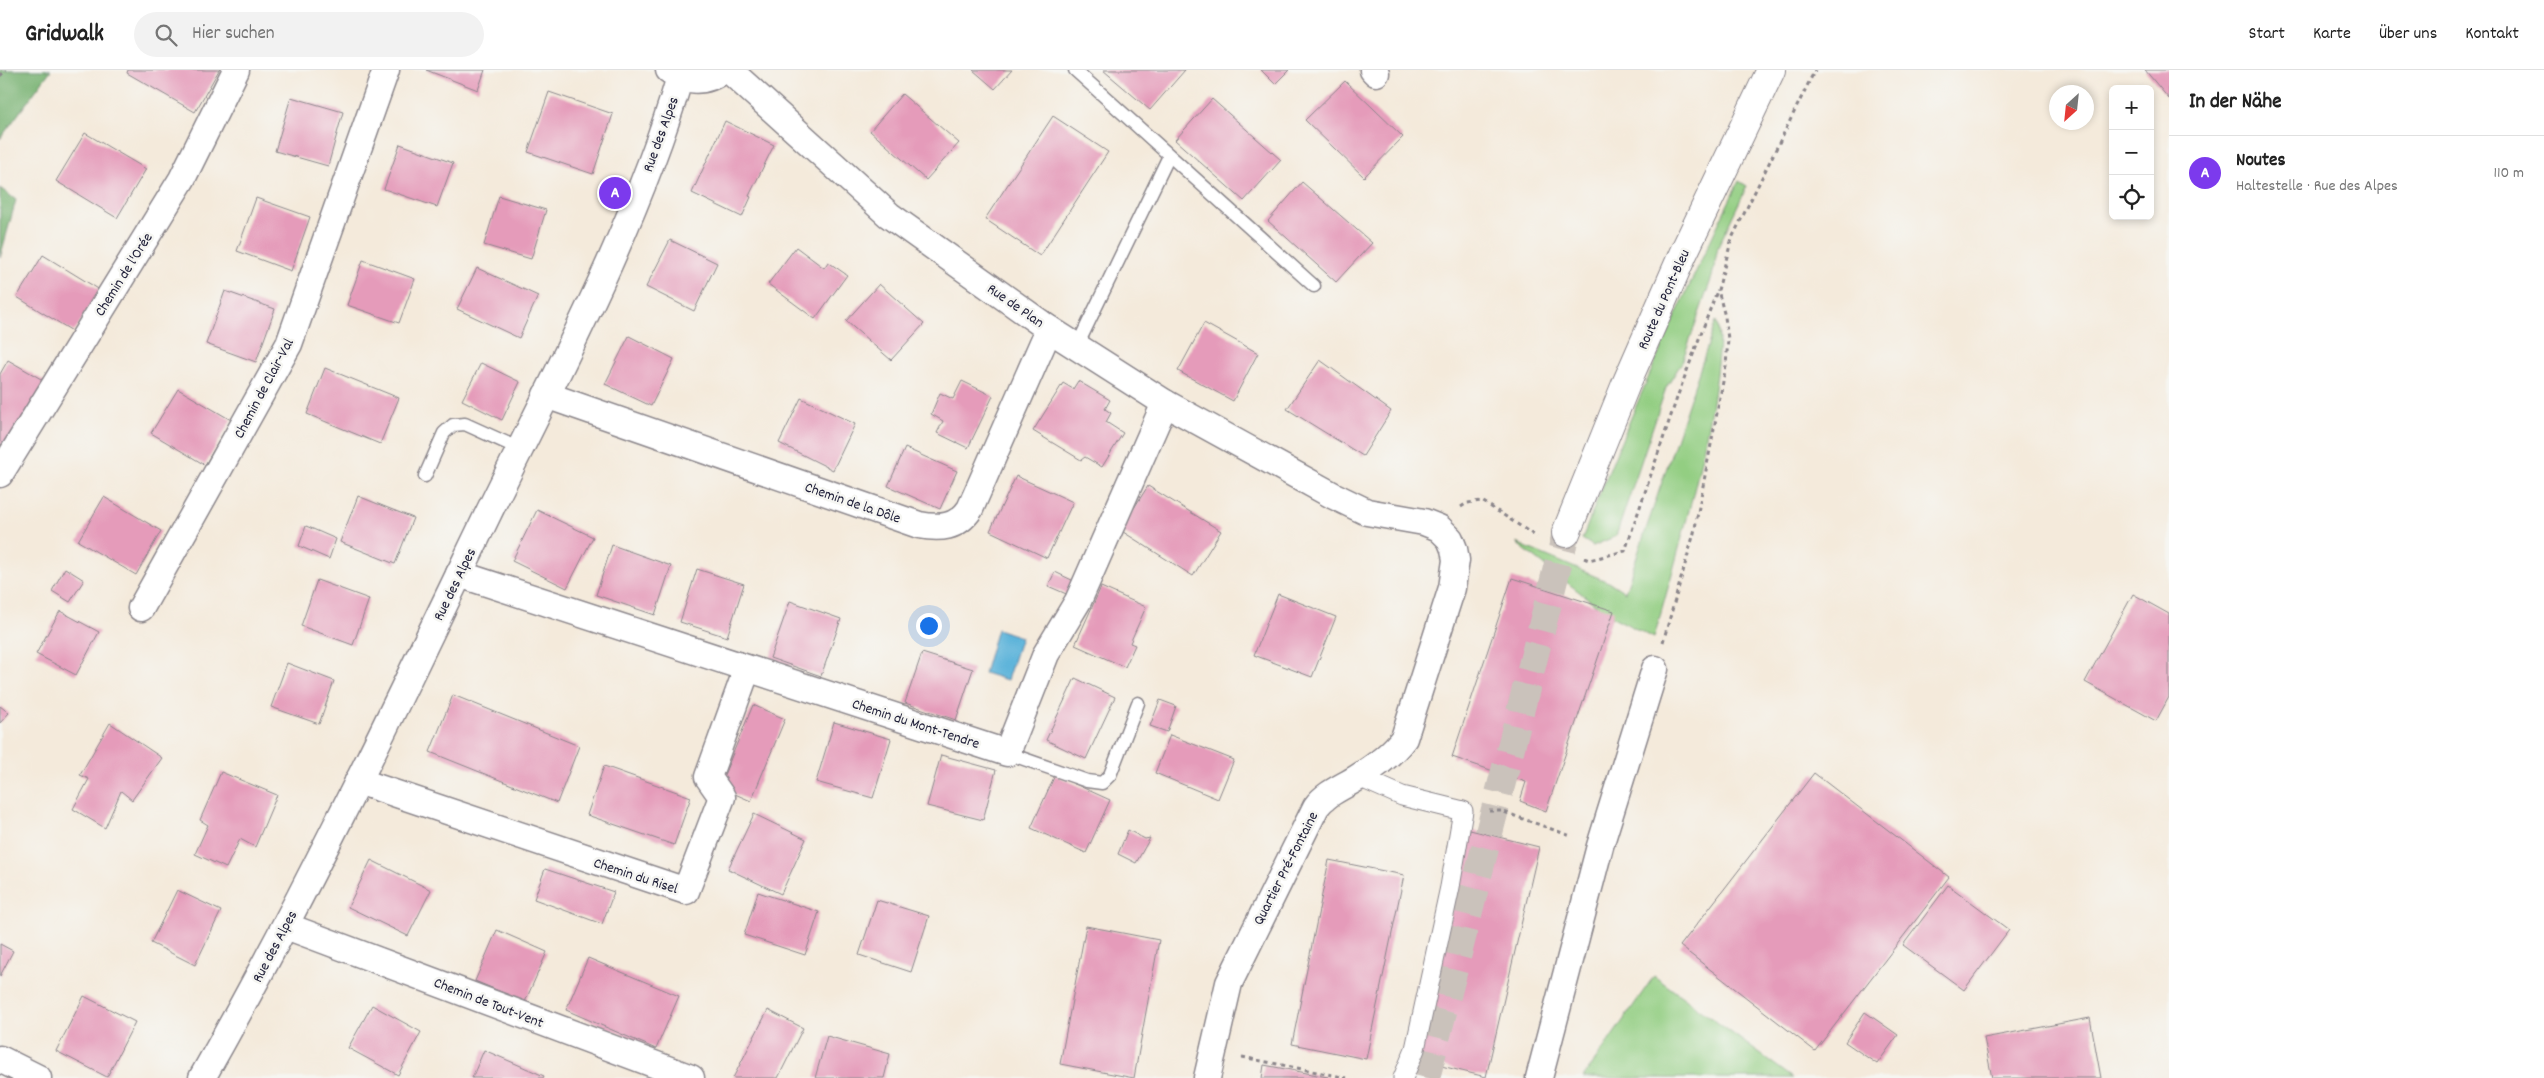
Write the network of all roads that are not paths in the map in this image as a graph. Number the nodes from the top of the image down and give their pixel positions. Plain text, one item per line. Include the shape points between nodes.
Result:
1 (236, 70) edge
2 (386, 70) edge
3 (722, 70) edge
4 (729, 70) edge
5 (1075, 70) edge
6 (1771, 70) edge
7 (675, 74) edge
8 (1169, 156) junction
9 (1314, 286) dead end
10 (1049, 329) junction
11 (1077, 346) junction
12 (546, 395) junction
13 (1165, 403) junction
14 (520, 449) junction
15 (0, 474) edge
16 (425, 476) dead end
17 (1380, 516) joint
18 (1566, 534) tunnel mouth
19 (459, 574) junction
20 (141, 608) dead end
21 (747, 669) junction
22 (1655, 669) road end
23 (1138, 703) dead end
24 (1007, 753) junction
25 (1359, 777) junction
26 (358, 781) junction
27 (286, 926) junction
28 (0, 1059) edge
29 (38, 1078) edge
30 (202, 1078) edge
31 (691, 1078) edge
32 (1206, 1078) edge
33 (1403, 1078) edge
34 (1539, 1078) edge

1 - 15 street, Chemin de l'Orée via 182,179
2 - 20 street, Chemin de Clair-Val via 289,344
3 - 7 street via 699,80
4 - 10 street, Rue de Plan via 889,215
5 - 8 lane
6 - 18 main road, Route du Pont-Bleu via 1679,262
7 - 12 street, Rue des Alpes via 666,122 622,231
8 - 9 lane
8 - 11 lane
10 - 11 street, Rue de Plan
10 - 12 street, Chemin de la Dôle via 970,509 959,521 940,528 919,525
11 - 13 street, Rue de Plan
12 - 14 street, Rue des Alpes
13 - 17 street, Rue de Plan via 1331,500
13 - 24 street via 1075,608 1046,654
14 - 16 lane via 465,424 453,425 444,433
14 - 19 street, Rue des Alpes
17 - 25 street, Quartier Pré-Fontaine via 1424,522 1439,528 1450,539 1456,560 1452,588 1404,738
19 - 21 street, Chemin du Mont-Tendre
19 - 26 street, Rue des Alpes
21 - 24 street, Chemin du Mont-Tendre
21 - 26 street, Chemin du Risel via 708,776 722,797 686,891
22 - 34 street via 1600,846
23 - 24 lane via 1110,776 1102,783 1088,782
25 - 32 street, Quartier Pré-Fontaine via 1328,794 1316,806 1229,982
25 - 33 street via 1402,796 1463,811 1415,1049
26 - 27 street, Rue des Alpes
27 - 30 street, Rue des Alpes
27 - 31 street, Chemin de Tout-Vent
28 - 29 street

